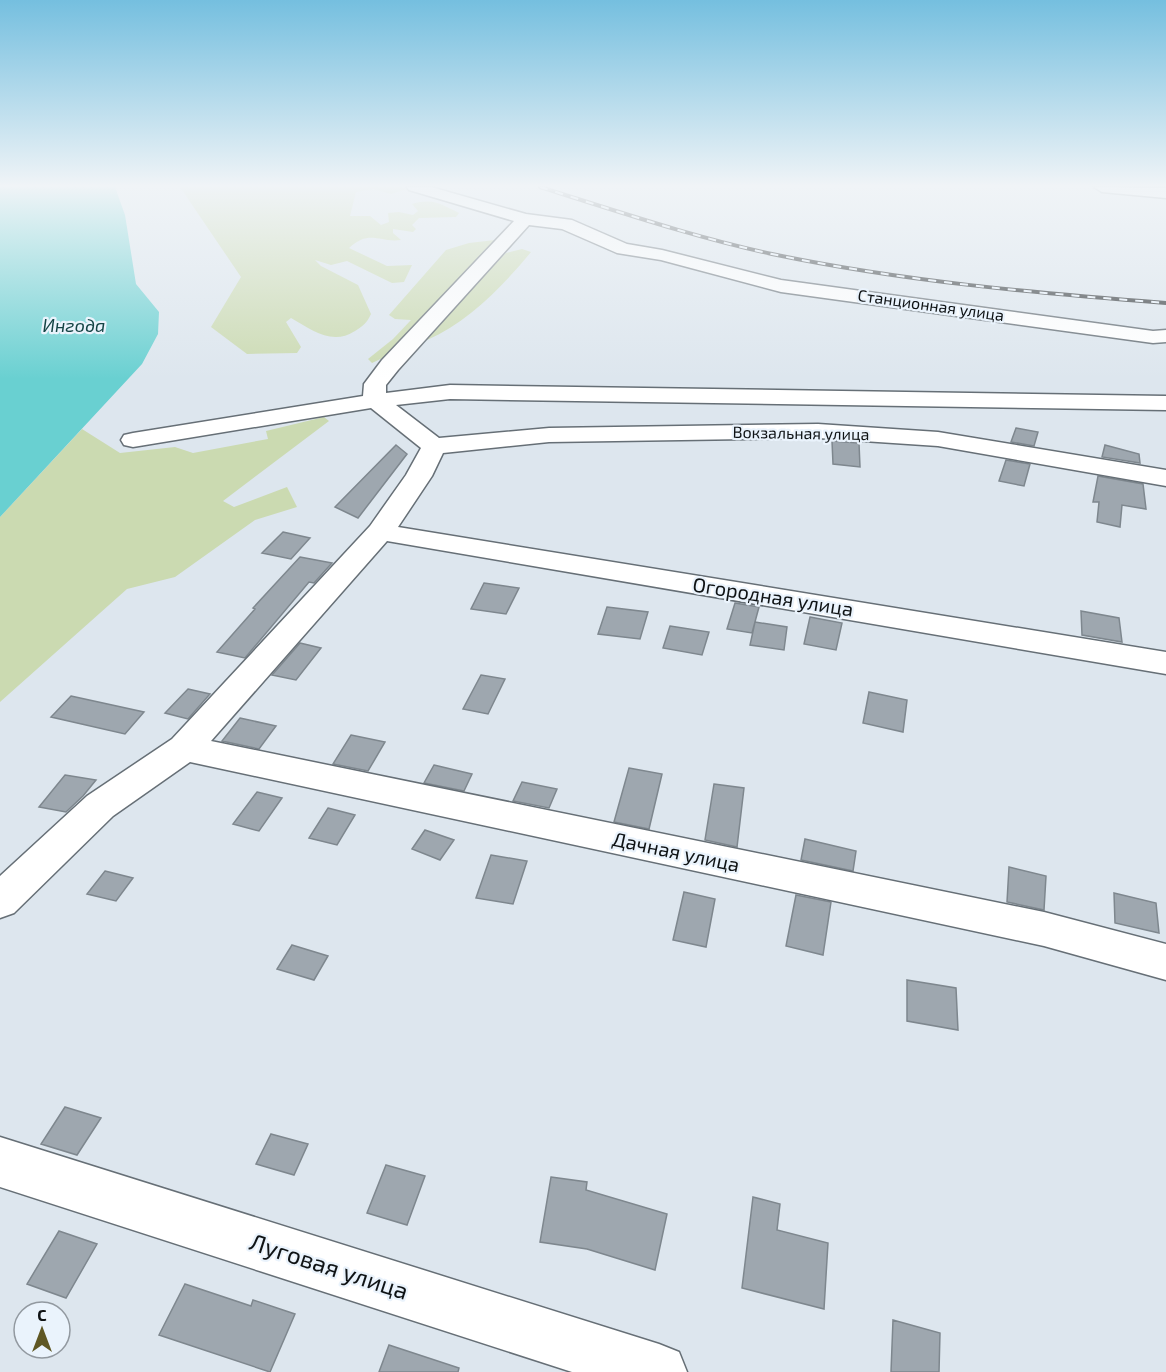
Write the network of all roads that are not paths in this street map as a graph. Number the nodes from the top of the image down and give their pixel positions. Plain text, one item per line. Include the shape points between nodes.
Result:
1 (495, 251) edge
2 (636, 251) edge
3 (1166, 336) edge
4 (374, 399) junction
5 (1166, 403) edge
6 (133, 440) dead end
7 (434, 446) junction
8 (1166, 478) edge
9 (380, 532) junction
10 (1166, 663) edge
11 (184, 748) junction
12 (0, 901) edge
13 (1166, 962) edge
14 (0, 1162) edge
15 (658, 1372) edge

1 - 4 street via 390,365 375,384
2 - 3 street, Станционная улица via 781,286
4 - 5 street via 450,392
4 - 6 street
4 - 7 street
7 - 8 street, Вокзальная улица via 549,435 818,431 938,438
7 - 9 street
9 - 10 street, Огородная улица
9 - 11 street
11 - 12 street via 100,806
11 - 13 street, Дачная улица via 1044,929
14 - 15 street, Луговая улица

